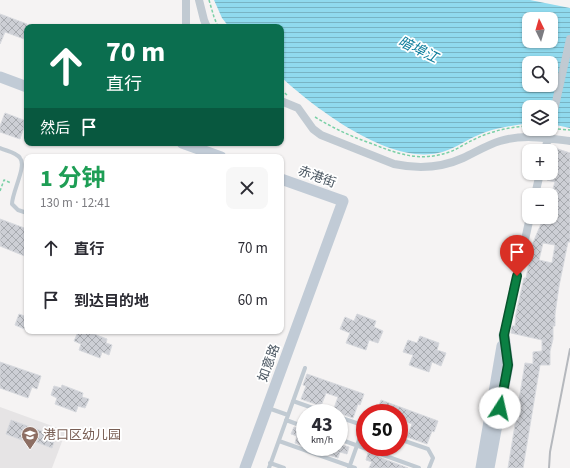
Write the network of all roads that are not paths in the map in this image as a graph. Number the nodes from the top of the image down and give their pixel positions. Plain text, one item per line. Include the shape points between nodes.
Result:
1 (186, 0) edge
2 (199, 0) edge
3 (186, 24) edge
4 (206, 24) edge
5 (570, 39) edge
6 (1, 80) edge
7 (24, 86) edge
8 (557, 100) edge
9 (284, 102) edge
10 (558, 135) edge
11 (535, 136) edge
12 (570, 141) edge
13 (190, 146) edge
14 (0, 148) edge
15 (213, 154) edge
16 (284, 180) edge
17 (343, 201) joint
18 (24, 212) edge
19 (528, 224) edge
20 (504, 335) junction
21 (305, 368) dead end
22 (293, 401) junction
23 (302, 404) edge
24 (268, 407) junction
25 (288, 415) junction
26 (286, 420) junction
27 (296, 424) edge
28 (278, 441) junction
29 (408, 441) edge
30 (356, 449) edge
31 (385, 456) edge
32 (270, 463) junction
33 (349, 467) edge
34 (245, 468) edge
35 (269, 468) edge
36 (284, 468) edge
37 (355, 468) edge
38 (419, 468) edge
39 (429, 468) edge
40 (481, 468) edge
41 (490, 468) edge

1 - 3 street
2 - 4 street
5 - 8 street
6 - 7 street
9 - 11 street via 298,108 321,136 407,167 447,164 509,139
10 - 12 street
13 - 15 street
14 - 18 lane via 21,158 23,164 12,196 12,204
16 - 17 street, 赤港街
17 - 24 street, 如意路
19 - 20 street
20 - 40 street
20 - 41 street via 508,365
21 - 22 lane
22 - 23 lane
22 - 25 lane
24 - 25 lane
24 - 34 street, 如意路
25 - 26 lane
26 - 27 lane
26 - 28 lane
28 - 32 lane
28 - 33 lane
29 - 39 lane via 428,449 433,458
30 - 33 lane
31 - 38 lane
32 - 35 lane
32 - 36 lane
33 - 37 lane

